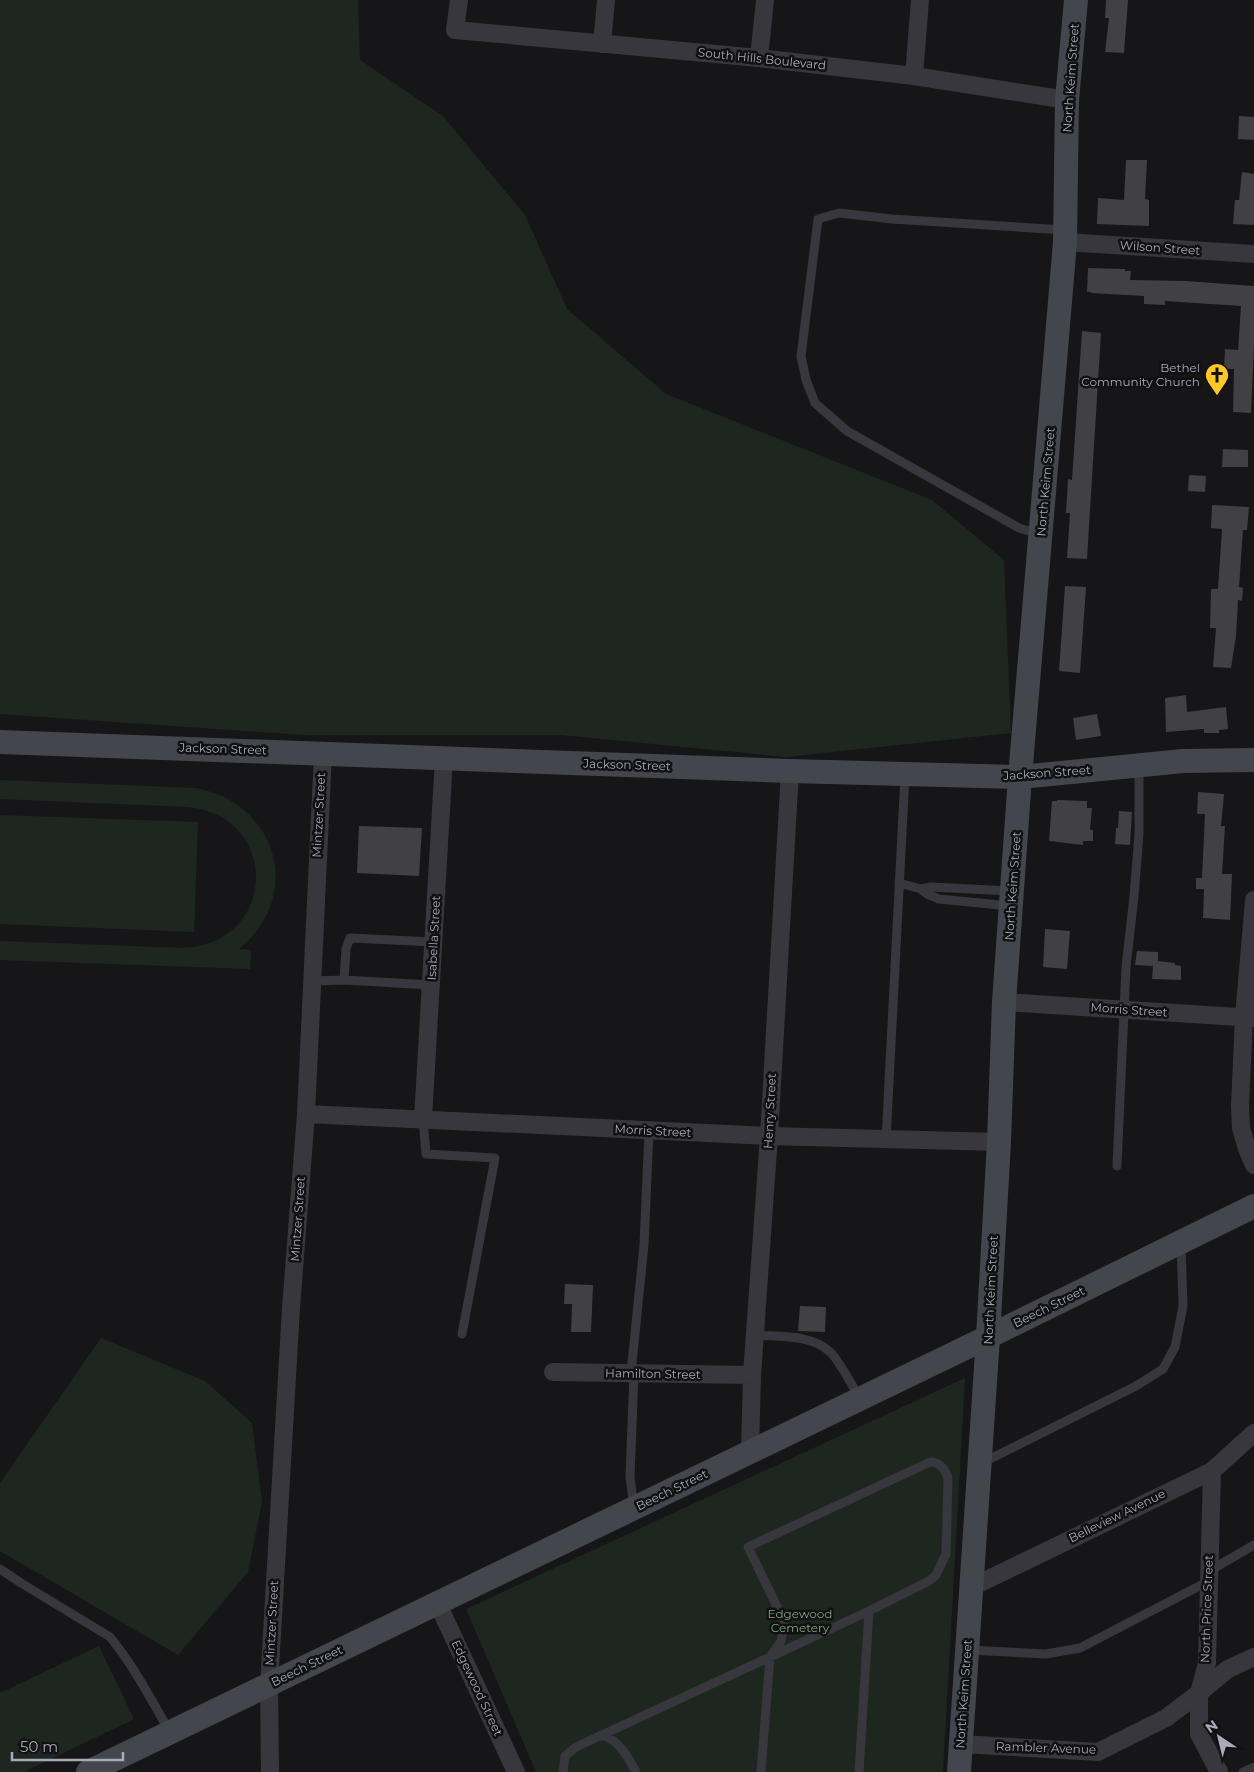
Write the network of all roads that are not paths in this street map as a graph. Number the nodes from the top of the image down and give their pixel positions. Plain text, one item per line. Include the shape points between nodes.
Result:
1 (459, 0) edge
2 (606, 0) edge
3 (765, 0) edge
4 (920, 0) edge
5 (1076, 0) edge
6 (602, 44) junction
7 (759, 58) junction
8 (914, 76) junction
9 (1067, 100) junction
10 (1065, 236) junction
11 (1254, 254) edge
12 (1041, 534) junction
13 (0, 742) edge
14 (323, 753) junction
15 (444, 758) junction
16 (1254, 760) edge
17 (1139, 764) junction
18 (790, 771) junction
19 (905, 775) junction
20 (1020, 777) junction
21 (899, 884) junction
22 (921, 888) junction
23 (1012, 899) junction
24 (1254, 900) edge
25 (434, 942) junction
26 (344, 980) junction
27 (312, 981) junction
28 (431, 985) junction
29 (1004, 1002) junction
30 (1125, 1009) junction
31 (1249, 1017) edge
32 (306, 1114) junction
33 (423, 1119) junction
34 (649, 1130) junction
35 (768, 1136) junction
36 (886, 1140) junction
37 (999, 1142) junction
38 (1254, 1165) edge
39 (1117, 1166) dead end
40 (1254, 1206) edge
41 (1181, 1242) junction
42 (462, 1334) dead end
43 (755, 1335) junction
44 (988, 1337) junction
45 (553, 1372) dead end
46 (633, 1373) junction
47 (752, 1375) junction
48 (860, 1398) junction
49 (1254, 1433) edge
50 (750, 1451) junction
51 (980, 1464) junction
52 (1212, 1470) junction
53 (634, 1508) junction
54 (1254, 1545) edge
55 (0, 1569) edge
56 (1209, 1576) junction
57 (972, 1587) junction
58 (438, 1604) junction
59 (869, 1611) junction
60 (967, 1650) junction
61 (770, 1657) junction
62 (1254, 1657) edge
63 (269, 1685) junction
64 (1199, 1693) junction
65 (170, 1733) junction
66 (602, 1735) junction
67 (961, 1744) junction
68 (1254, 1767) edge
69 (88, 1772) edge
70 (270, 1772) edge
71 (516, 1772) edge
72 (563, 1772) edge
73 (636, 1772) edge
74 (761, 1772) edge
75 (859, 1772) edge
76 (959, 1772) edge
77 (1219, 1772) edge
78 (1243, 1772) edge

1 - 6 street, South Hills Boulevard via 455,30
2 - 6 street
3 - 7 street
4 - 8 street
5 - 9 street, North Keim Street
6 - 7 street, South Hills Boulevard
7 - 8 street, South Hills Boulevard
8 - 9 street, South Hills Boulevard
9 - 10 street, North Keim Street
10 - 11 street, Wilson Street
10 - 12 street, North Keim Street
10 - 12 lane via 839,213 818,219 801,356 815,403 847,431 1019,528
12 - 20 street, North Keim Street
13 - 14 street, Jackson Street
14 - 15 street, Jackson Street
14 - 27 street, Mintzer Street
15 - 18 street, Jackson Street
15 - 25 street, Isabella Street
16 - 17 street, Jackson Street
17 - 20 street, Jackson Street
17 - 30 lane via 1138,834
18 - 19 street, Jackson Street
18 - 35 street, Henry Street
19 - 20 street, Jackson Street
19 - 21 lane
20 - 23 street, North Keim Street
21 - 22 lane
21 - 36 lane
22 - 23 lane
22 - 23 lane via 939,899
23 - 29 street, North Keim Street
24 - 31 street
25 - 26 lane via 350,938
25 - 28 street, Isabella Street
26 - 27 lane
26 - 28 lane
27 - 32 street, Mintzer Street
28 - 33 street, Isabella Street
29 - 30 street, Morris Street
29 - 37 street, North Keim Street
30 - 31 street, Morris Street
30 - 39 lane
31 - 38 street via 1240,1121 1246,1149
32 - 33 street, Morris Street
32 - 63 street, Mintzer Street
33 - 34 street, Morris Street
33 - 42 lane via 426,1154 495,1158
34 - 35 street, Morris Street
34 - 46 lane via 644,1245
35 - 36 street, Morris Street
35 - 43 street, Henry Street
36 - 37 street, Morris Street
37 - 44 street, North Keim Street
40 - 41 street, Beech Street
41 - 44 street, Beech Street
41 - 51 lane via 1183,1306 1175,1347 1163,1370
43 - 47 street, Henry Street
43 - 48 lane via 819,1344 831,1352
44 - 48 street, Beech Street
44 - 51 street, North Keim Street
45 - 46 street, Hamilton Street
46 - 47 street, Hamilton Street
46 - 53 lane via 630,1477
47 - 50 street, Henry Street
48 - 50 street, Beech Street
49 - 52 street, Belleview Avenue
50 - 53 street, Beech Street
51 - 57 street, North Keim Street
52 - 56 street, North Price Street
52 - 57 street, Belleview Avenue
53 - 58 street, Beech Street
54 - 56 lane
55 - 65 lane via 110,1638
56 - 60 lane via 1080,1648 1046,1654
56 - 64 street, North Price Street via 1207,1663
57 - 60 street, North Keim Street
58 - 63 street, Beech Street
58 - 71 street, Edgewood Street
59 - 61 lane
59 - 61 lane via 929,1581 936,1575 946,1554 948,1478 945,1469 935,1462 748,1547 785,1623 780,1641
59 - 75 lane
60 - 67 street, North Keim Street
61 - 66 lane
61 - 74 lane
62 - 64 street, Rambler Avenue via 1228,1669
63 - 65 street, Beech Street
63 - 70 street, Mintzer Street
64 - 67 street, Rambler Avenue via 1166,1718 1098,1752
64 - 77 street, North Price Street via 1199,1734
65 - 69 street, Beech Street
66 - 72 lane via 565,1756
66 - 73 lane via 619,1746
67 - 76 street, North Keim Street
68 - 78 lane

